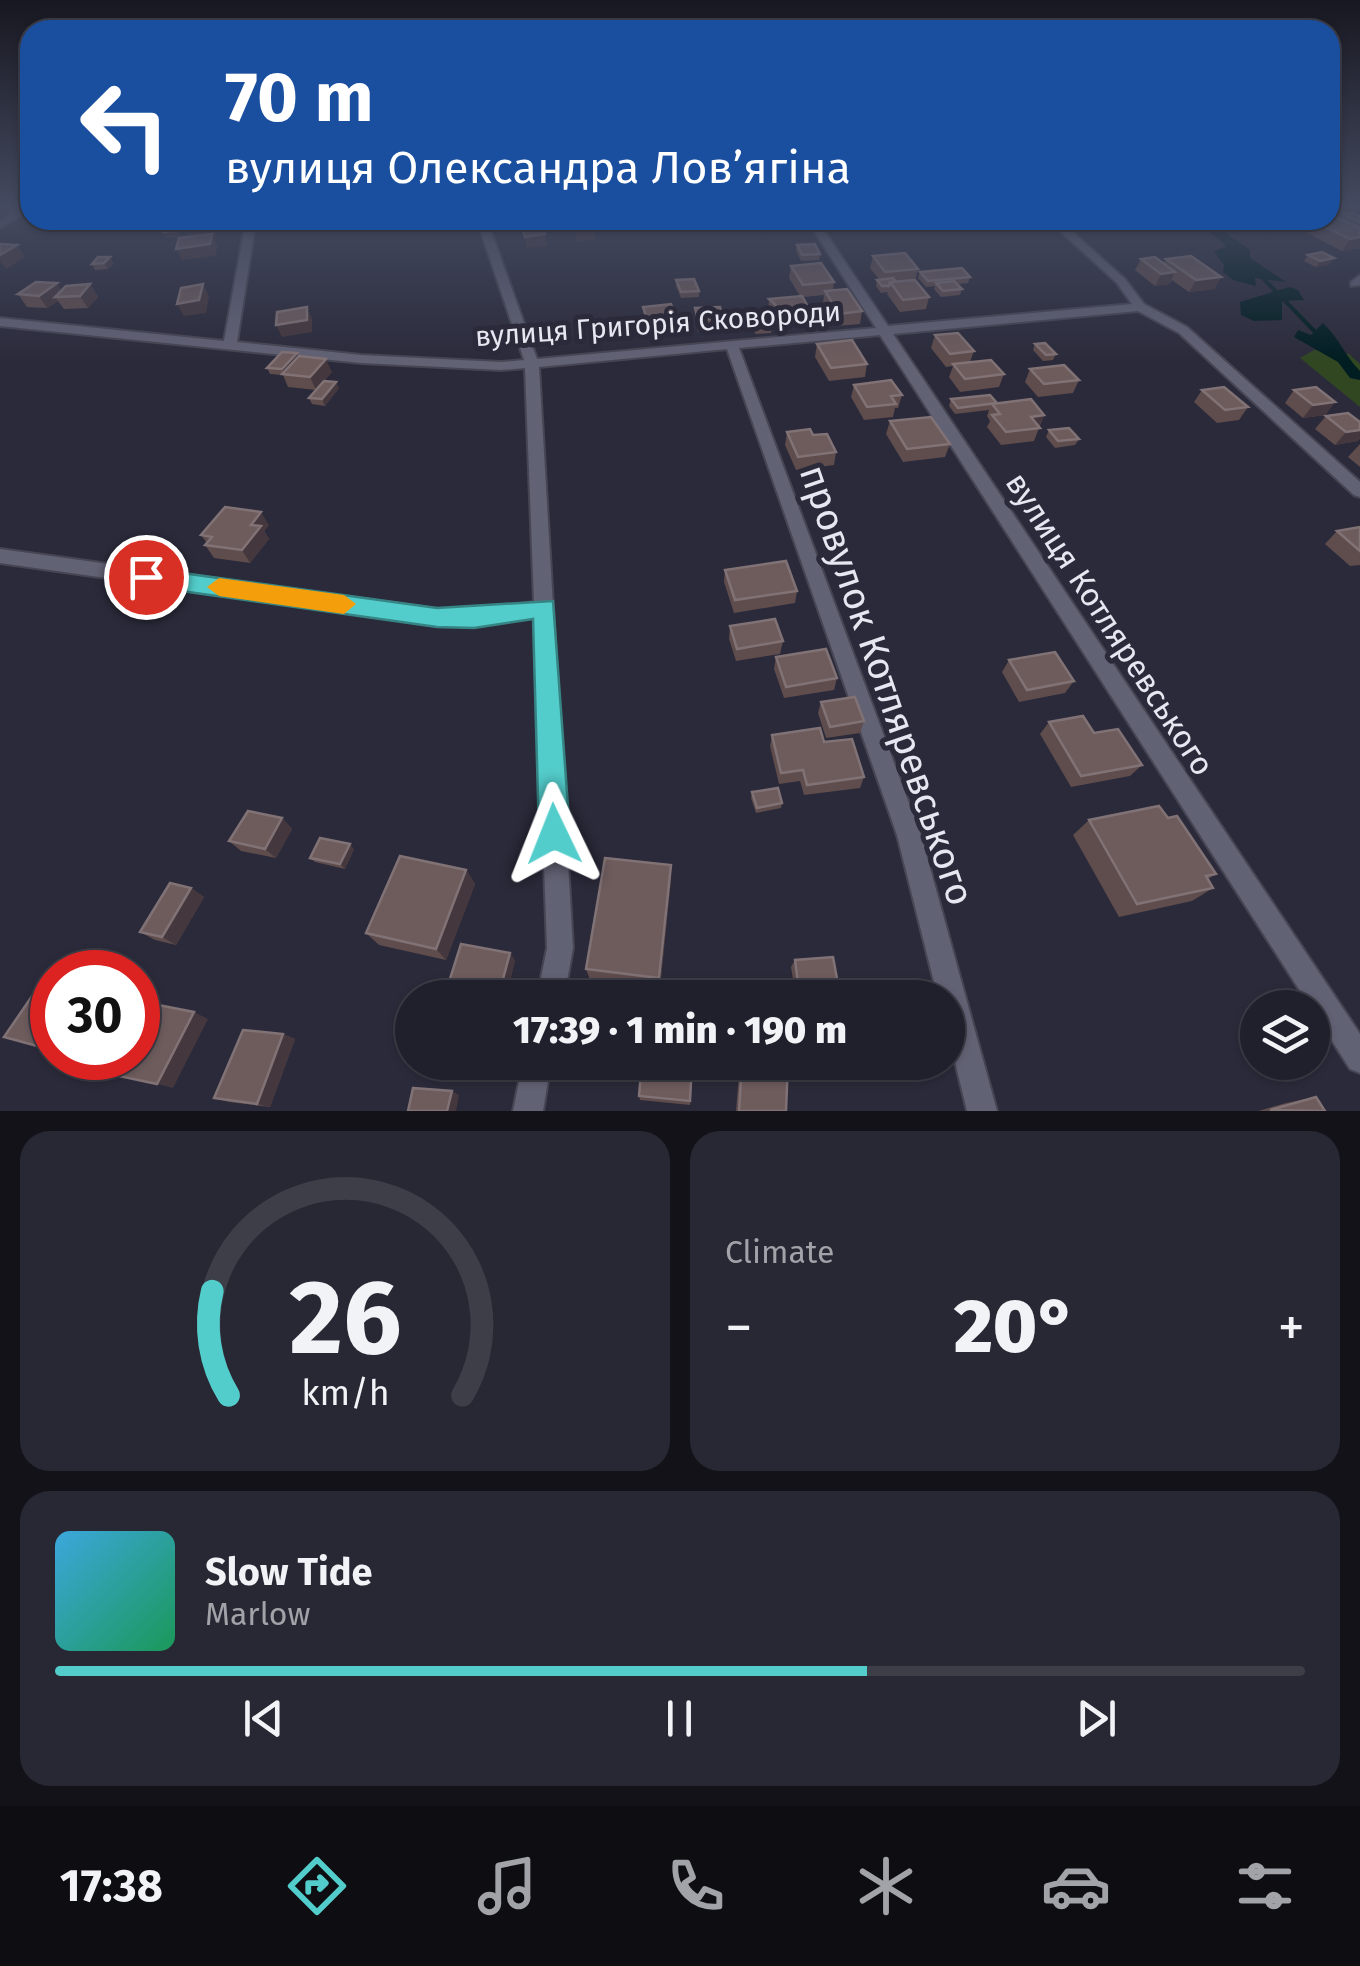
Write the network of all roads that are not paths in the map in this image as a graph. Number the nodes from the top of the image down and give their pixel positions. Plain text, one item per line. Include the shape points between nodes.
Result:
1 (244, 259) edge
2 (495, 259) edge
3 (838, 259) edge
4 (1097, 259) edge
5 (1140, 307) junction
6 (0, 322) edge
7 (886, 332) junction
8 (731, 343) junction
9 (230, 345) junction
10 (532, 364) junction
11 (1360, 491) edge
12 (0, 556) edge
13 (544, 608) junction
14 (554, 980) edge
15 (1360, 1059) edge
16 (534, 1080) edge
17 (528, 1111) edge
18 (982, 1111) edge

1 - 9 street
2 - 10 street
3 - 7 street, вулиця Котляревського
4 - 5 street
5 - 7 street, вулиця Григорія Сковороди
5 - 11 street via 1184,330
6 - 9 street, вулиця Григорія Сковороди
7 - 8 street, вулиця Григорія Сковороди
7 - 15 street, вулиця Котляревського
8 - 10 street, вулиця Григорія Сковороди
8 - 18 street, провулок Котляревського via 909,835
9 - 10 street, вулиця Григорія Сковороди
10 - 13 street
12 - 13 street via 437,618
13 - 14 street via 560,948
16 - 17 street

